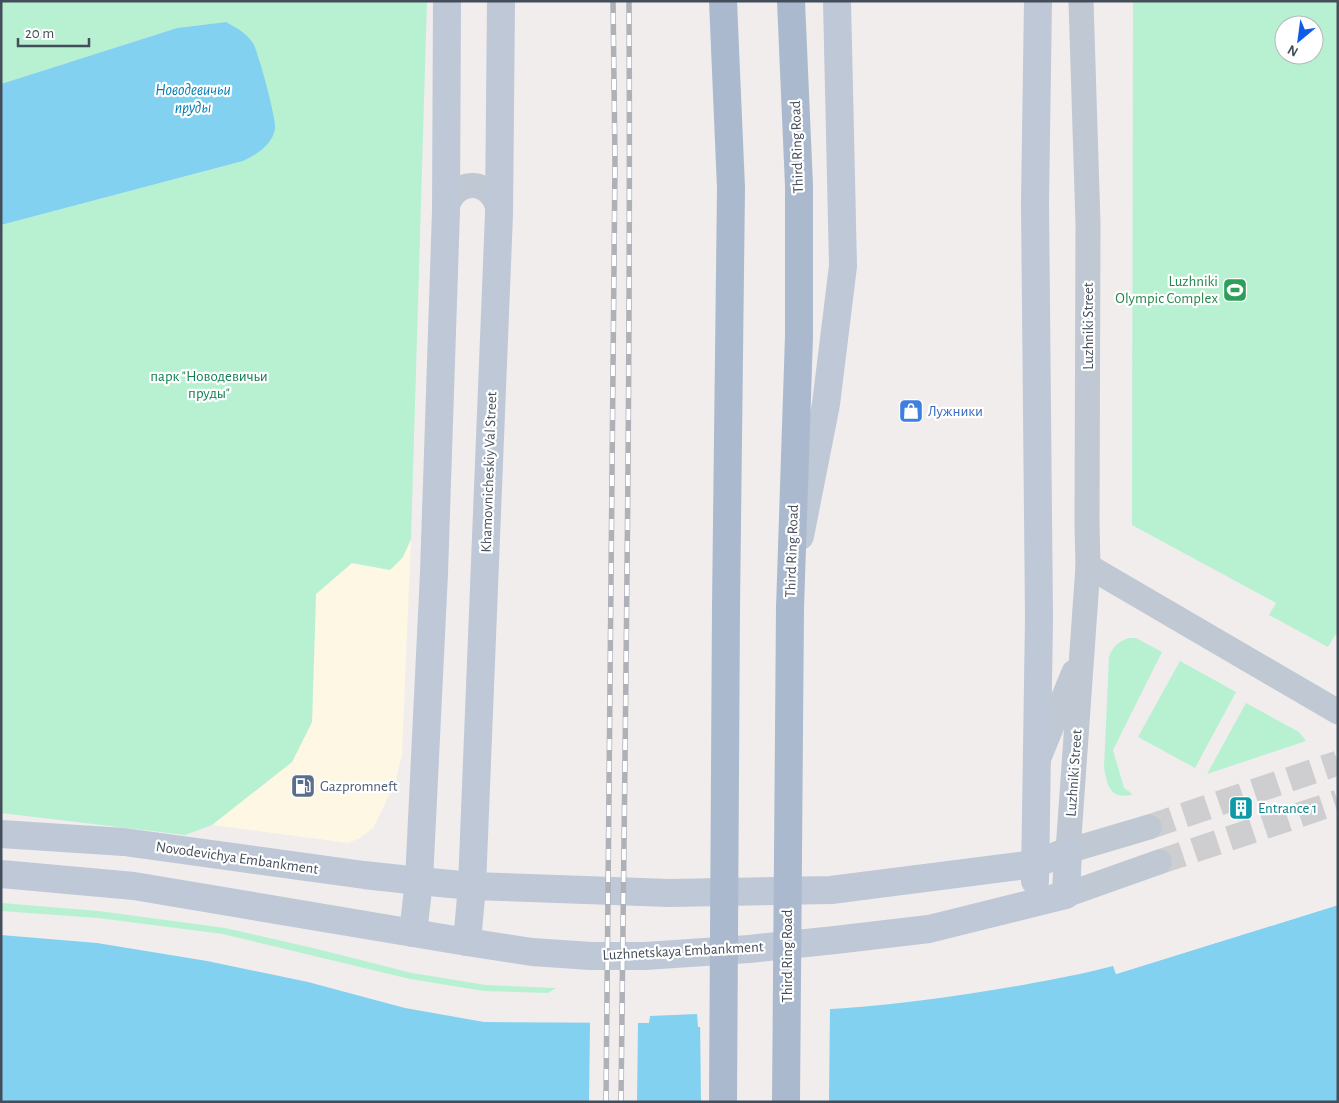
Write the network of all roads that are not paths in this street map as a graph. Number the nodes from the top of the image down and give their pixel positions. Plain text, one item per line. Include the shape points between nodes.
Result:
1 (447, 1) edge
2 (502, 1) edge
3 (723, 1) edge
4 (791, 1) edge
5 (837, 1) edge
6 (1038, 1) edge
7 (1081, 1) edge
8 (446, 211) junction
9 (499, 214) junction
10 (1088, 566) junction
11 (790, 586) junction
12 (1082, 651) junction
13 (1338, 712) edge
14 (1037, 763) junction
15 (1149, 827) tunnel mouth
16 (1, 834) edge
17 (1068, 851) junction
18 (1159, 862) tunnel mouth
19 (1035, 864) junction
20 (1, 874) edge
21 (419, 881) junction
22 (472, 886) junction
23 (1066, 895) junction
24 (1035, 903) junction
25 (413, 933) junction
26 (467, 942) junction
27 (723, 1102) edge
28 (786, 1102) edge

1 - 8 main road
2 - 9 main road, Khamovnicheskiy Val Street
3 - 27 main road, bridge via 731,188
4 - 11 main road, Third Ring Road via 800,196 799,336
5 - 11 main road via 843,266 826,404
6 - 14 main road via 1035,203 1039,608
7 - 10 street, Luzhniki Street via 1088,224
8 - 9 street via 447,202 460,188 478,186 494,196
8 - 21 main road via 434,573
9 - 22 main road, Khamovnicheskiy Val Street
10 - 12 street, Luzhniki Street
10 - 13 street
11 - 28 main road, Third Ring Road, bridge
12 - 14 street, Luzhniki Street
12 - 17 street, Luzhniki Street
14 - 19 main road
15 - 17 street
16 - 21 main road, Novodevichya Embankment via 124,842
17 - 19 main road
17 - 23 main road, Luzhniki Street
18 - 23 street, Luzhnetskaya Embankment
19 - 22 main road via 806,891 669,893
19 - 24 main road
20 - 25 main road via 134,886
21 - 22 main road, Novodevichya Embankment
21 - 25 main road
22 - 26 main road, Khamovnicheskiy Val Street
23 - 24 main road, Luzhnetskaya Embankment
24 - 26 main road, Luzhnetskaya Embankment via 929,929 679,954 574,955
25 - 26 main road

